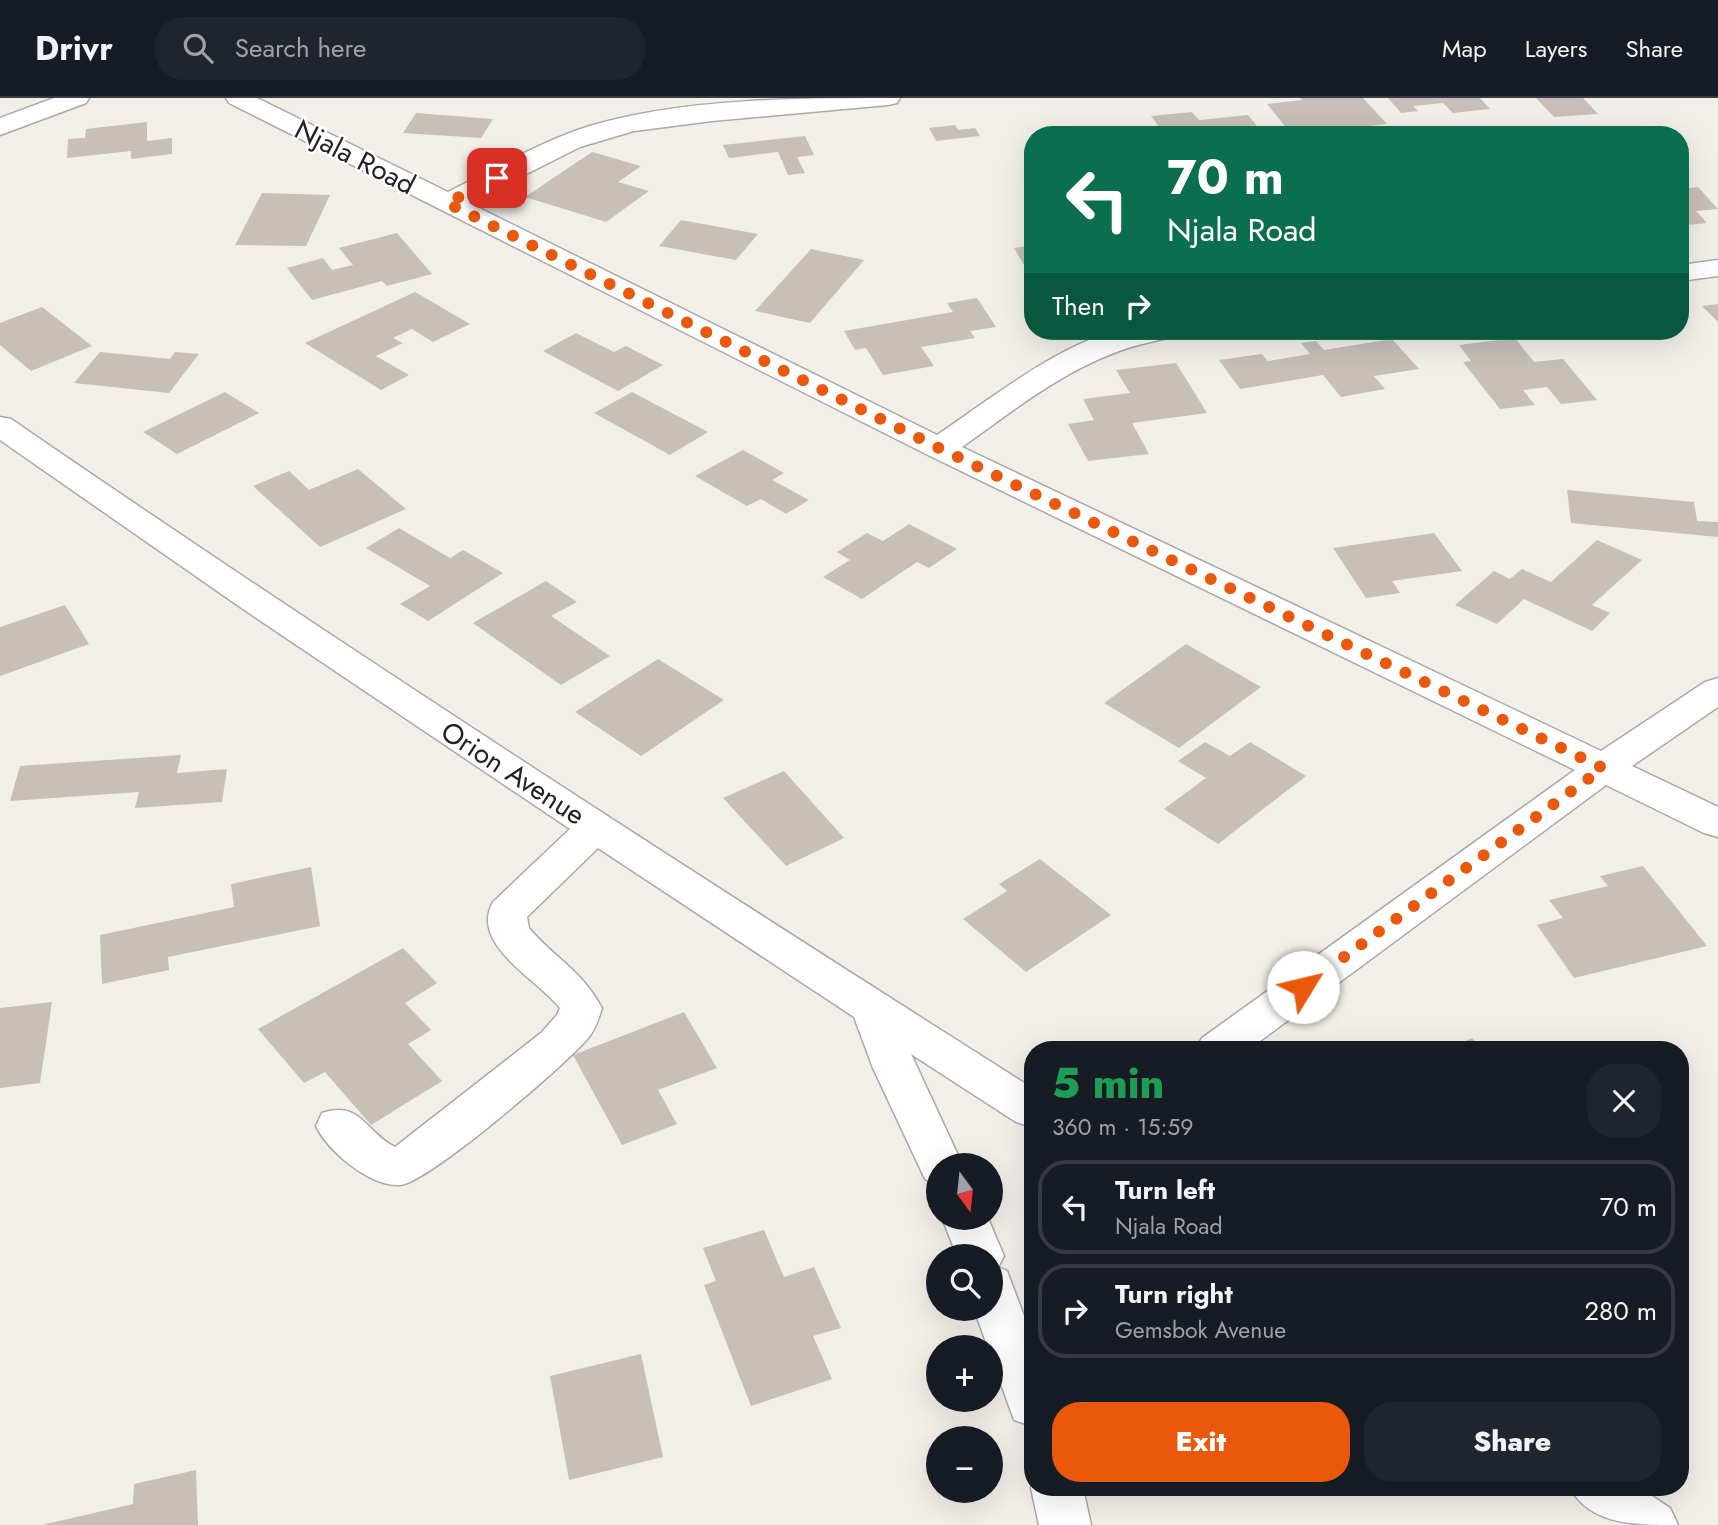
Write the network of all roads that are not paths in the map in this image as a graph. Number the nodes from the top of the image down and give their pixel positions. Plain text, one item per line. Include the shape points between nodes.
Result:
1 (77, 98) edge
2 (237, 98) edge
3 (888, 98) edge
4 (0, 128) edge
5 (447, 203) junction
6 (1718, 268) edge
7 (1689, 272) edge
8 (1120, 340) edge
9 (0, 426) edge
10 (939, 448) junction
11 (1718, 690) edge
12 (1603, 768) junction
13 (1718, 823) edge
14 (595, 828) junction
15 (872, 1007) junction
16 (1229, 1041) edge
17 (1024, 1105) edge
18 (338, 1126) dead end
19 (935, 1153) edge
20 (1003, 1321) edge
21 (1024, 1381) edge
22 (1059, 1496) edge
23 (1609, 1496) edge
24 (1065, 1525) edge
25 (1653, 1525) edge

1 - 4 street
2 - 5 street, Njala Road
3 - 5 street via 634,123 571,142
5 - 10 street, Njala Road
6 - 7 street
8 - 10 street via 1086,353
9 - 14 street, Orion Avenue via 224,582
10 - 12 street, Njala Road
11 - 12 street
12 - 13 street, Njala Road
12 - 16 street
14 - 15 street, Orion Avenue
14 - 18 street via 507,912 508,928 518,942 576,995 581,1009 576,1023 494,1096 422,1154 400,1166 381,1163
15 - 17 street, Orion Avenue
15 - 19 street
20 - 21 street
22 - 24 street
23 - 25 street

